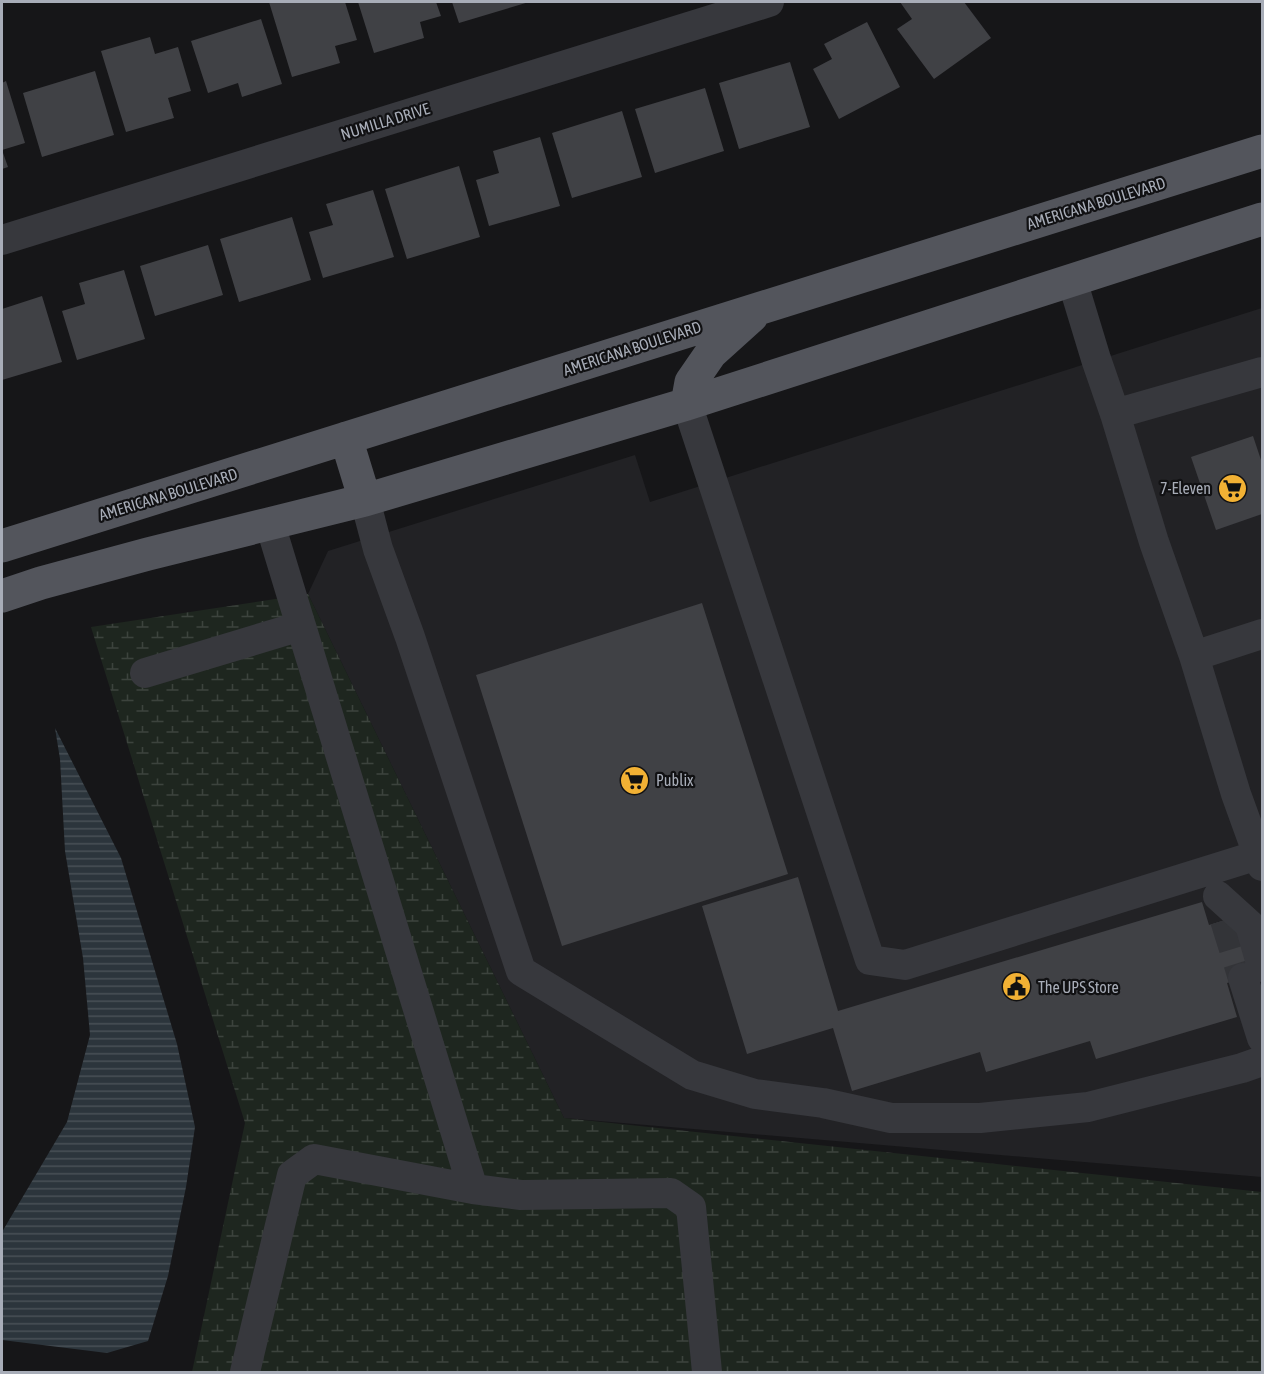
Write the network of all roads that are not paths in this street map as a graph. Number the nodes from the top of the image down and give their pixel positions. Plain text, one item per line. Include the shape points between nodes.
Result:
1 (769, 2) edge
2 (1263, 151) edge
3 (1263, 219) edge
4 (2, 240) edge
5 (1072, 280) junction
6 (763, 307) junction
7 (1263, 372) edge
8 (687, 404) junction
9 (1115, 414) junction
10 (346, 438) junction
11 (365, 500) junction
12 (270, 524) junction
13 (2, 546) edge
14 (2, 596) edge
15 (302, 626) junction
16 (1263, 634) edge
17 (1194, 656) junction
18 (145, 673) dead end
19 (1251, 800) edge
20 (1260, 860) edge
21 (1218, 895) junction
22 (1256, 977) edge
23 (1260, 1030) edge
24 (1263, 1061) edge
25 (473, 1189) junction
26 (245, 1372) edge
27 (707, 1372) edge

1 - 4 street, NUMILLA DRIVE
2 - 6 main road, AMERICANA BOULEVARD
3 - 5 main road
5 - 8 main road
5 - 9 street
6 - 8 main road via 711,353 691,382
6 - 10 main road, AMERICANA BOULEVARD
7 - 9 street
8 - 11 main road
8 - 21 street via 870,960 905,965
9 - 17 street
10 - 11 main road
10 - 13 main road, AMERICANA BOULEVARD
11 - 12 main road
11 - 24 street via 378,549 521,971 692,1075 755,1094 891,1118 980,1118 1088,1107
12 - 14 main road
12 - 15 street
15 - 18 street
15 - 25 street
16 - 17 street
17 - 19 street
19 - 20 street
20 - 21 street
21 - 22 street via 1250,925
22 - 23 street
25 - 26 street via 314,1159 292,1175
25 - 27 street via 521,1195 671,1193 691,1207

